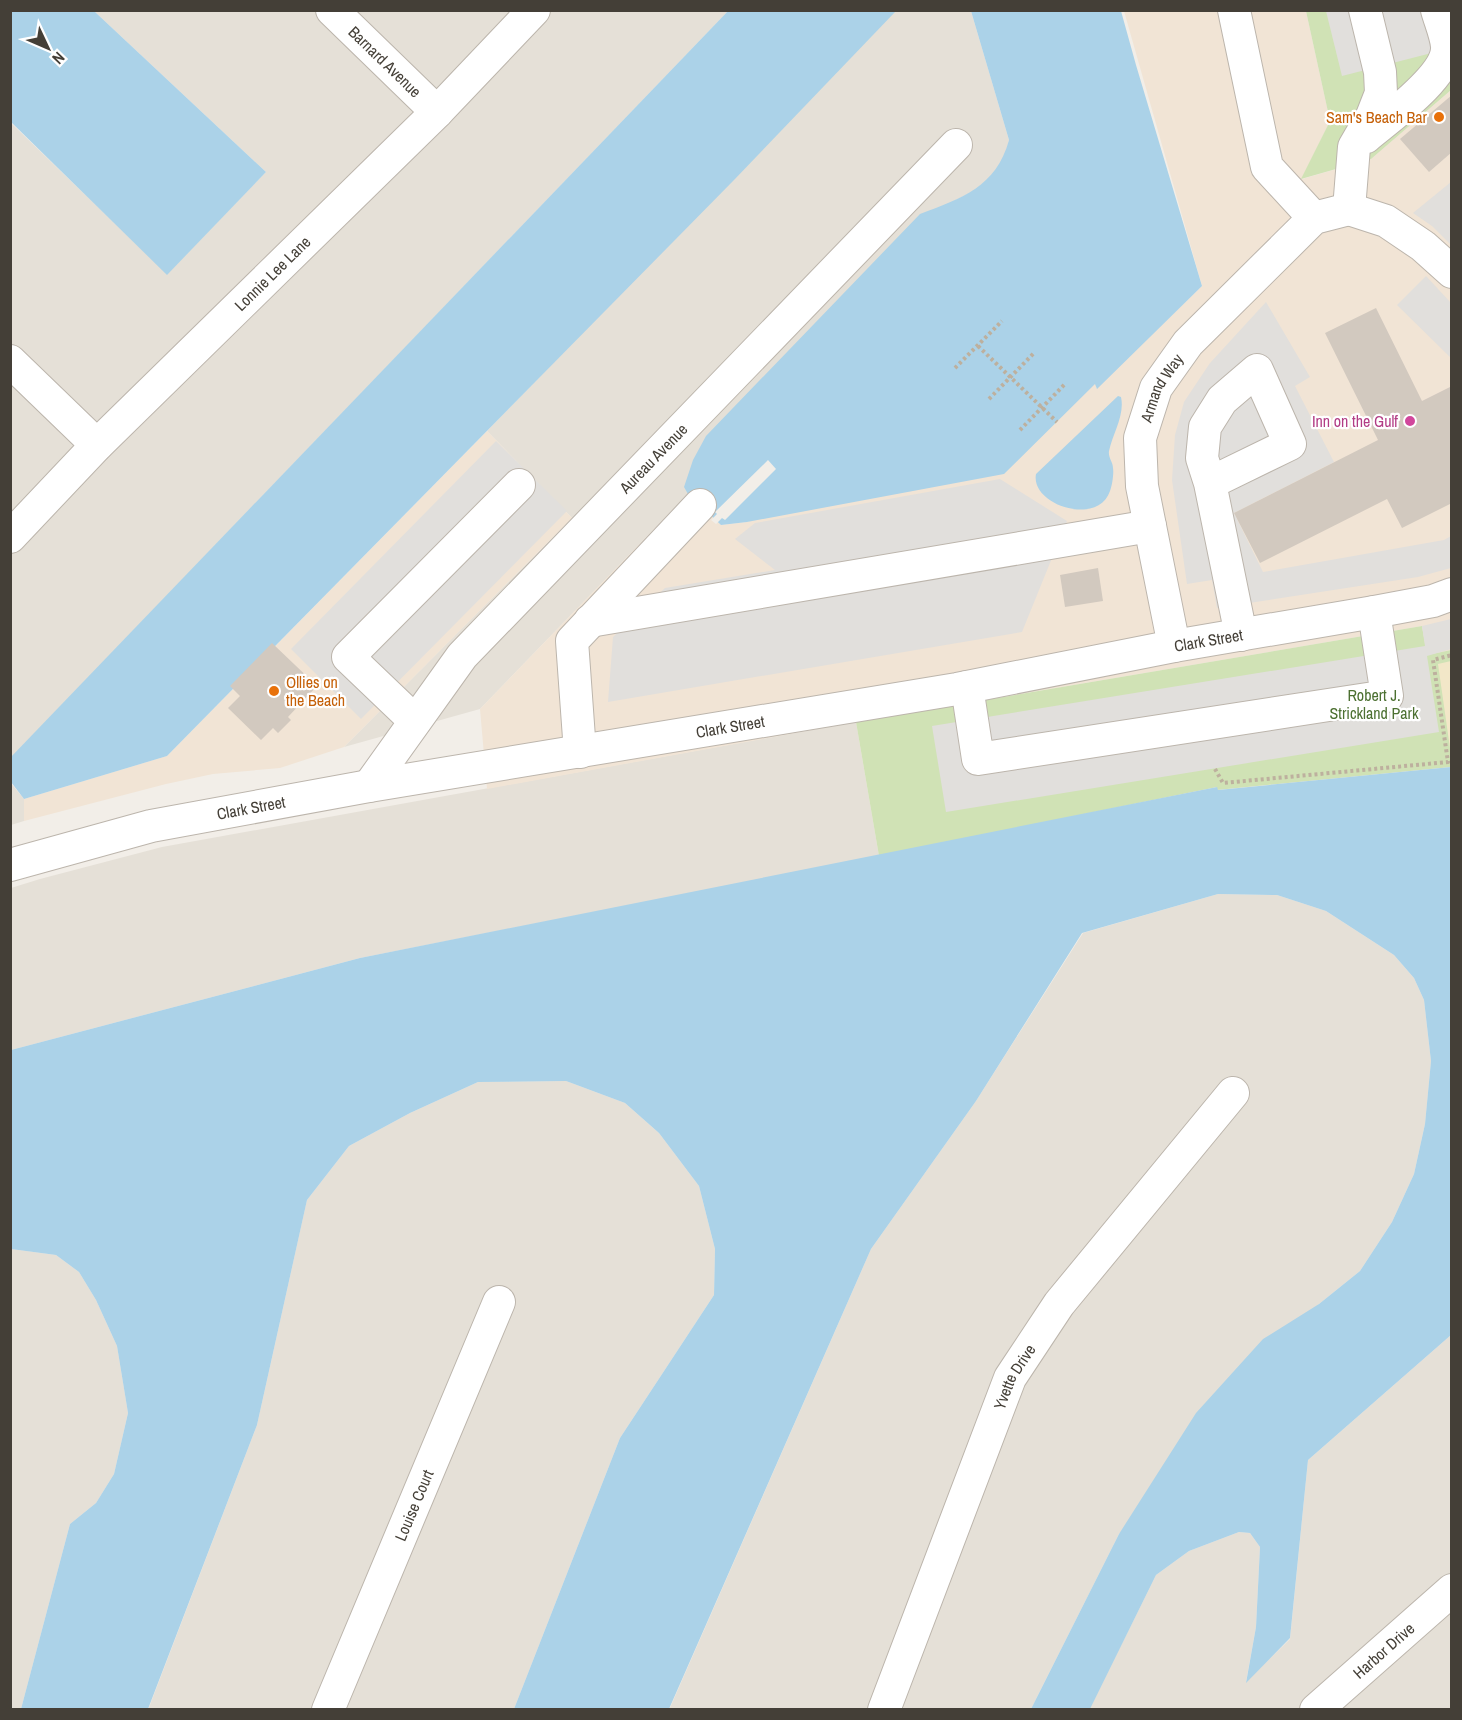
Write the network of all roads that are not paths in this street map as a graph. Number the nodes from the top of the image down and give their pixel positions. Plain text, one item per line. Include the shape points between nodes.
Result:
1 (332, 10) edge
2 (534, 10) edge
3 (1234, 10) edge
4 (1365, 10) edge
5 (1437, 10) edge
6 (437, 112) junction
7 (957, 145) dead end
8 (1354, 147) junction
9 (1349, 209) junction
10 (1314, 218) junction
11 (1452, 272) edge
12 (10, 361) edge
13 (97, 445) junction
14 (1210, 483) dead end
15 (519, 485) dead end
16 (700, 505) dead end
17 (1150, 526) junction
18 (10, 537) edge
19 (1452, 594) edge
20 (1374, 612) junction
21 (590, 621) junction
22 (1241, 635) junction
23 (1174, 646) junction
24 (967, 687) junction
25 (415, 721) junction
26 (580, 752) junction
27 (369, 786) junction
28 (10, 865) edge
29 (1233, 1093) dead end
30 (499, 1302) dead end
31 (1452, 1590) edge
32 (328, 1710) edge
33 (884, 1710) edge
34 (1316, 1710) edge

1 - 6 street, Barnard Avenue
2 - 6 street, Lonnie Lee Lane
3 - 10 street via 1267,167
4 - 8 street via 1381,93
5 - 8 street via 1447,47 1441,68 1427,85
6 - 13 street, Lonnie Lee Lane
7 - 25 street, Aureau Avenue via 462,656
8 - 9 street
9 - 10 street
9 - 11 street via 1386,222 1423,246
10 - 17 street, Armand Way via 1188,343 1156,388 1140,438 1142,486
12 - 13 street
13 - 18 street, Lonnie Lee Lane
14 - 22 street
15 - 25 street via 348,657
16 - 21 street
17 - 21 street
17 - 23 street, Armand Way
19 - 20 street, Clark Street
20 - 22 street, Clark Street
20 - 24 street via 1387,696 978,759
21 - 26 street via 572,641
22 - 23 street, Clark Street
23 - 24 street, Clark Street
24 - 26 street, Clark Street
25 - 27 street, Aureau Avenue
26 - 27 street, Clark Street
27 - 28 street, Clark Street via 151,826
29 - 33 street, Yvette Drive via 1059,1304 1010,1378
30 - 32 street, Louise Court
31 - 34 street, Harbor Drive

